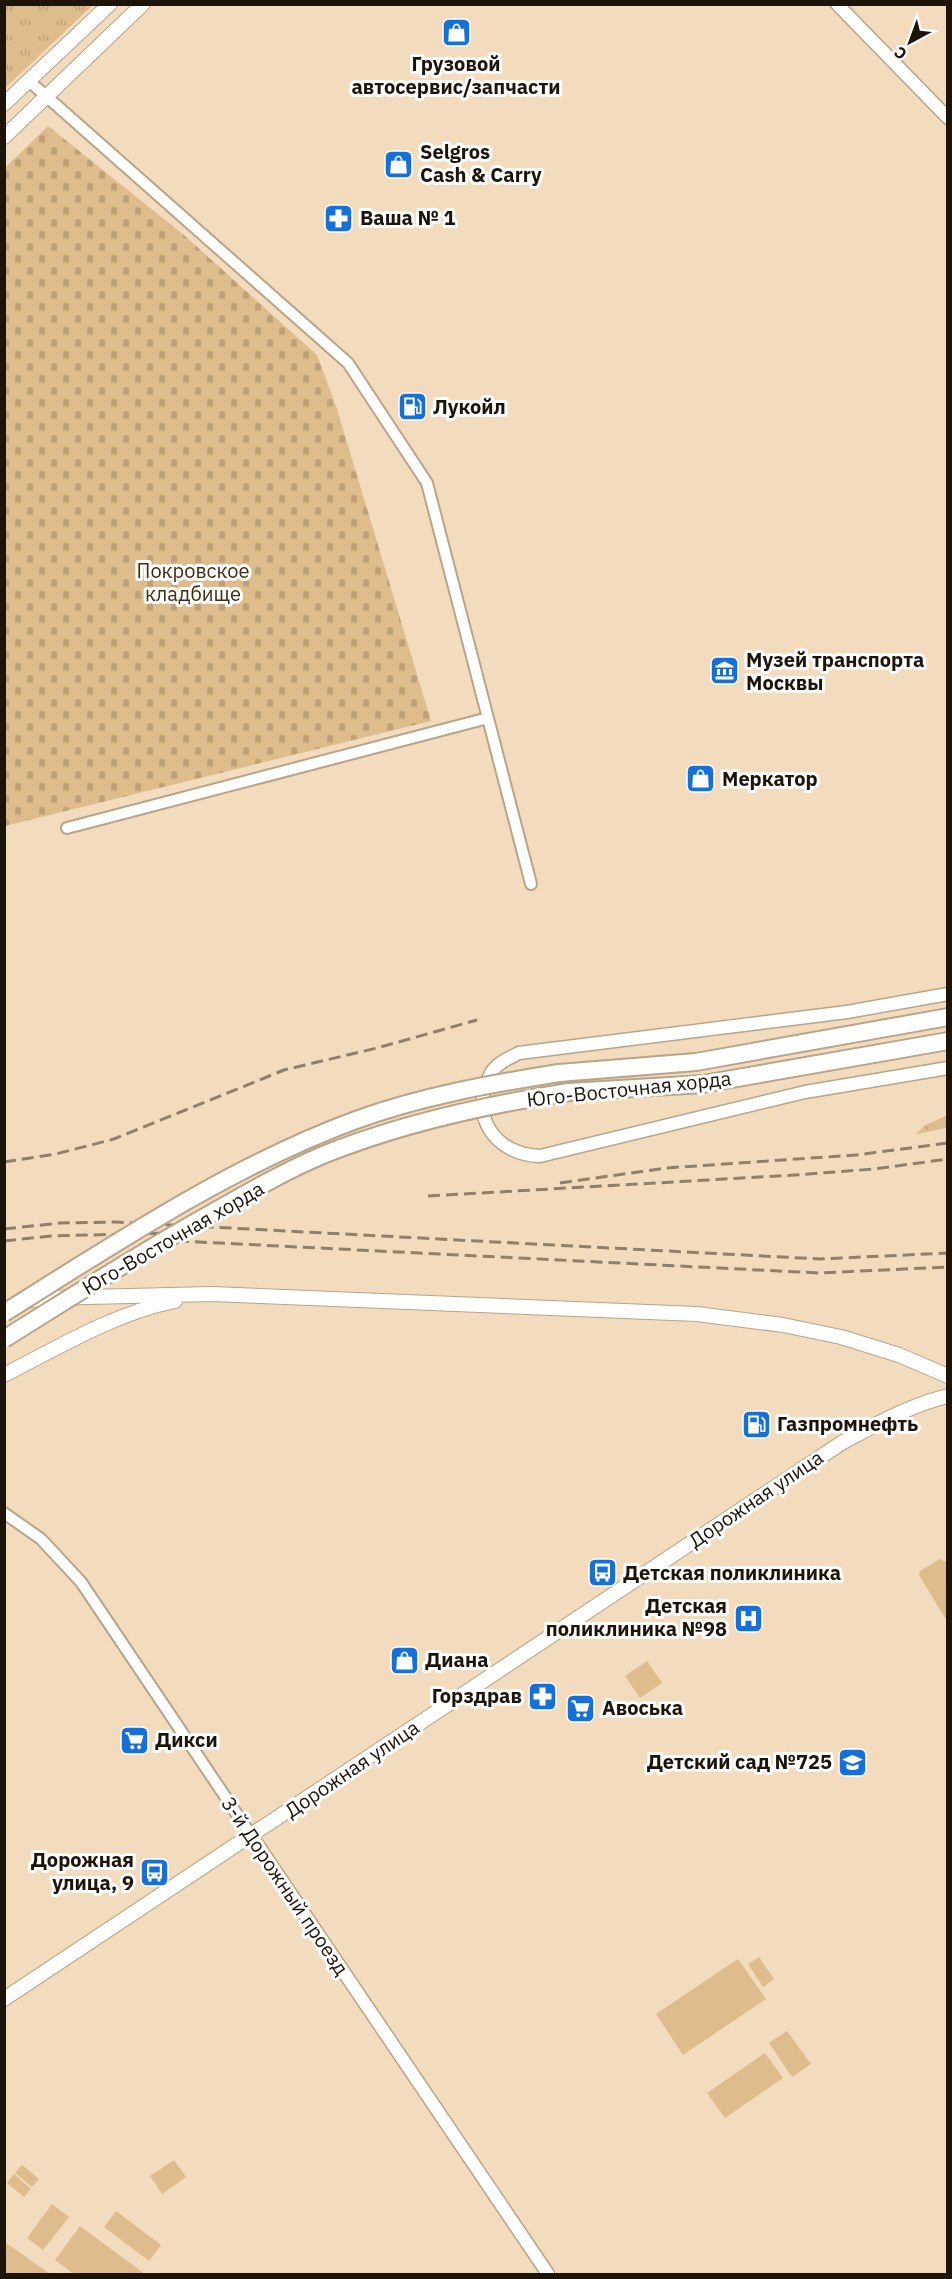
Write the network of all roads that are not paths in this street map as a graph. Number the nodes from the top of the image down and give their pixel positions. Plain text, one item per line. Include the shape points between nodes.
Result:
1 (110, 4) edge
2 (143, 4) edge
3 (837, 4) edge
4 (29, 81) junction
5 (47, 96) junction
6 (4, 104) edge
7 (948, 118) edge
8 (4, 137) edge
9 (488, 718) junction
10 (67, 828) dead end
11 (531, 884) dead end
12 (948, 994) edge
13 (948, 1015) edge
14 (948, 1041) edge
15 (926, 1045) junction
16 (948, 1047) edge
17 (948, 1068) edge
18 (212, 1293) junction
19 (4, 1303) edge
20 (4, 1313) edge
21 (4, 1339) edge
22 (933, 1370) junction
23 (4, 1375) edge
24 (948, 1377) edge
25 (941, 1398) edge
26 (4, 1513) edge
27 (251, 1835) junction
28 (4, 1999) edge
29 (548, 2274) edge

1 - 4 main road
2 - 5 main road
3 - 7 street
4 - 5 street
4 - 6 main road
5 - 8 main road
5 - 9 street via 348,363 427,483
9 - 10 street
9 - 11 street
12 - 17 street via 848,1012 519,1053 490,1075 483,1095 484,1119 509,1149 540,1156 805,1092
13 - 20 main road, Юго-Восточная хорда, bridge via 696,1062 560,1072 456,1090 367,1116 313,1137 235,1176 145,1225
14 - 15 main road, Юго-Восточная хорда
15 - 16 street
15 - 21 main road, Юго-Восточная хорда, bridge via 704,1084 569,1092 422,1122 322,1156 245,1194
18 - 19 main road
18 - 22 main road via 696,1314 841,1337
18 - 23 main road via 155,1305 80,1336
22 - 24 main road
22 - 25 main road via 941,1381
25 - 27 main road, Дорожная улица via 886,1419 843,1442
26 - 27 street, 3-й Дорожный проезд via 41,1539 81,1582
27 - 28 main road, Дорожная улица
27 - 29 street, 3-й Дорожный проезд

